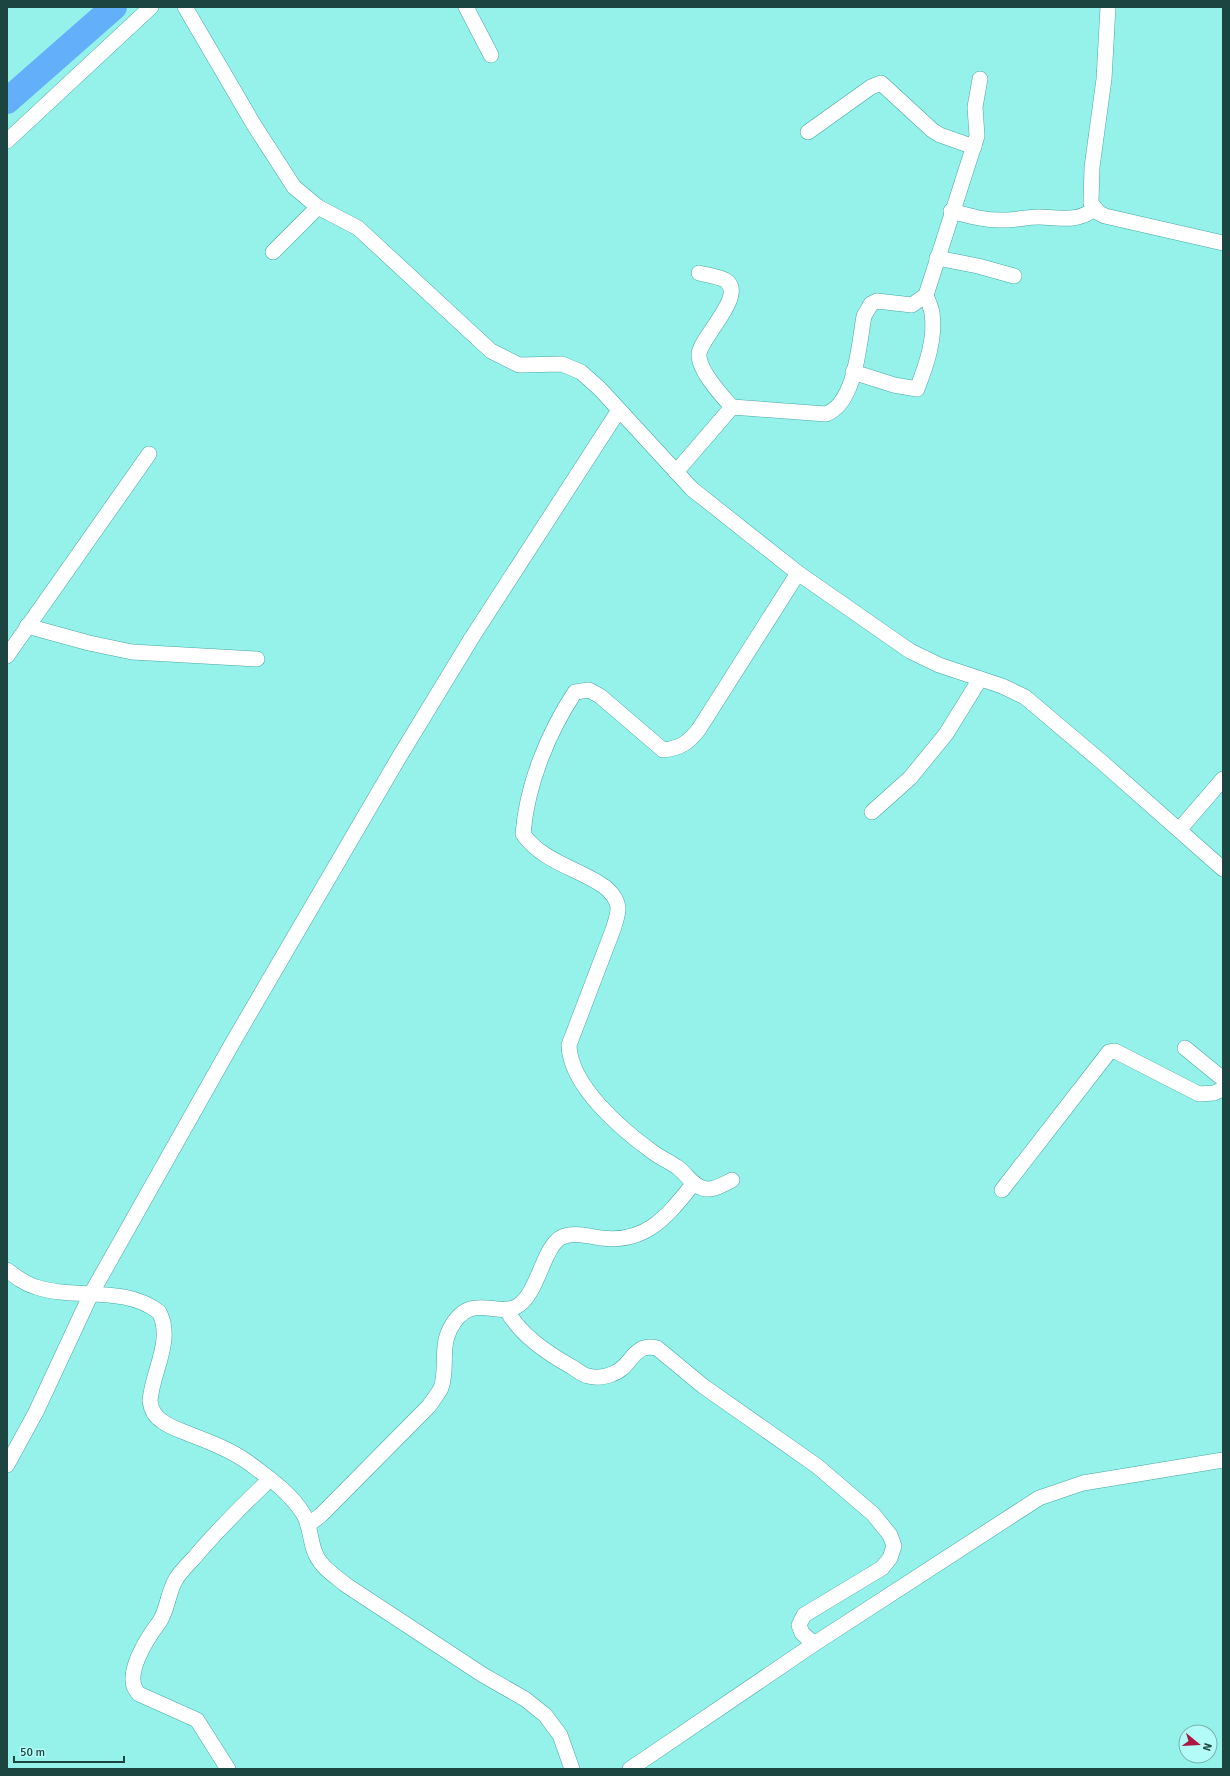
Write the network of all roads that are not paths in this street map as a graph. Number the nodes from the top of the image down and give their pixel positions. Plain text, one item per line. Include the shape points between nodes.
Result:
1 (151, 7) edge
2 (185, 7) edge
3 (466, 7) edge
4 (1108, 7) edge
5 (491, 55) dead end
6 (980, 80) dead end
7 (808, 132) dead end
8 (7, 141) edge
9 (974, 147) junction
10 (318, 207) junction
11 (1094, 209) junction
12 (951, 211) junction
13 (1223, 243) edge
14 (273, 252) dead end
15 (937, 258) junction
16 (699, 273) dead end
17 (1014, 276) dead end
18 (926, 295) junction
19 (853, 372) junction
20 (732, 407) junction
21 (619, 410) junction
22 (149, 454) dead end
23 (676, 472) junction
24 (798, 573) junction
25 (27, 626) junction
26 (7, 656) edge
27 (257, 659) dead end
28 (980, 679) junction
29 (1223, 779) edge
30 (872, 812) dead end
31 (1179, 830) junction
32 (1223, 869) edge
33 (1185, 1048) dead end
34 (1223, 1079) edge
35 (1223, 1089) edge
36 (732, 1180) dead end
37 (694, 1183) junction
38 (1002, 1190) dead end
39 (7, 1270) edge
40 (91, 1294) junction
41 (506, 1309) junction
42 (1223, 1460) edge
43 (7, 1465) edge
44 (270, 1479) junction
45 (308, 1525) junction
46 (814, 1644) junction
47 (228, 1769) edge
48 (572, 1769) edge
49 (630, 1769) edge

1 - 8 street
2 - 10 street via 278,162 294,186
3 - 5 street
4 - 11 street via 1104,79 1090,197
6 - 9 street via 974,107
7 - 9 street via 871,87 881,84 932,130
9 - 12 street
10 - 14 street
10 - 21 street via 358,228 491,351 519,366 562,364 580,372
11 - 12 street via 1077,218 1040,217 1006,220 983,219
11 - 13 street via 1105,216
12 - 15 street
15 - 17 street
15 - 18 street
16 - 20 street via 726,281 732,287 727,307 702,343 699,354 705,373
18 - 19 street via 912,305 884,301 871,304 864,316
18 - 19 street via 932,313 931,344 917,389 894,385
19 - 20 street via 844,400 835,411 826,414
20 - 23 street
21 - 23 street
21 - 40 street via 471,639 398,759 233,1042
22 - 25 street
23 - 24 street via 692,489
24 - 28 street via 910,651 938,665
24 - 37 street via 699,729 690,740 676,749 663,750 600,696 589,690 575,692 562,712 537,769 524,815 523,834 530,844 552,860 602,885 614,896 618,909 614,927 569,1045 575,1073 617,1121
25 - 26 street
25 - 27 street via 132,652
28 - 30 street via 942,739 910,778
28 - 31 street via 1025,697
29 - 31 street
31 - 32 street
33 - 34 street
35 - 38 street via 1214,1093 1199,1094 1115,1051 1109,1052
36 - 37 street via 708,1189
37 - 41 street via 668,1215 656,1226 638,1235 608,1239 576,1234 561,1237 553,1246 530,1294 519,1306
39 - 40 street via 26,1283 50,1291
40 - 43 street via 36,1412
40 - 44 street via 116,1296 143,1304 159,1312 163,1319 164,1338 150,1392 151,1408 155,1415 162,1422 234,1454
41 - 45 street via 475,1307 462,1314 450,1329 443,1348 444,1370 441,1388 429,1406
41 - 46 street via 524,1333 551,1355 587,1376 614,1374 639,1350 647,1346 657,1348 703,1386 817,1466 873,1514 890,1534 894,1546 890,1558 882,1568 804,1615 799,1625 802,1633
42 - 46 street via 1083,1483 1040,1498
44 - 45 street via 297,1504
44 - 47 street via 205,1544 176,1578 163,1614 147,1639 132,1678 135,1690 139,1694 196,1720
45 - 48 street via 318,1559 346,1585 483,1675 525,1699 545,1715 560,1735
46 - 49 street

